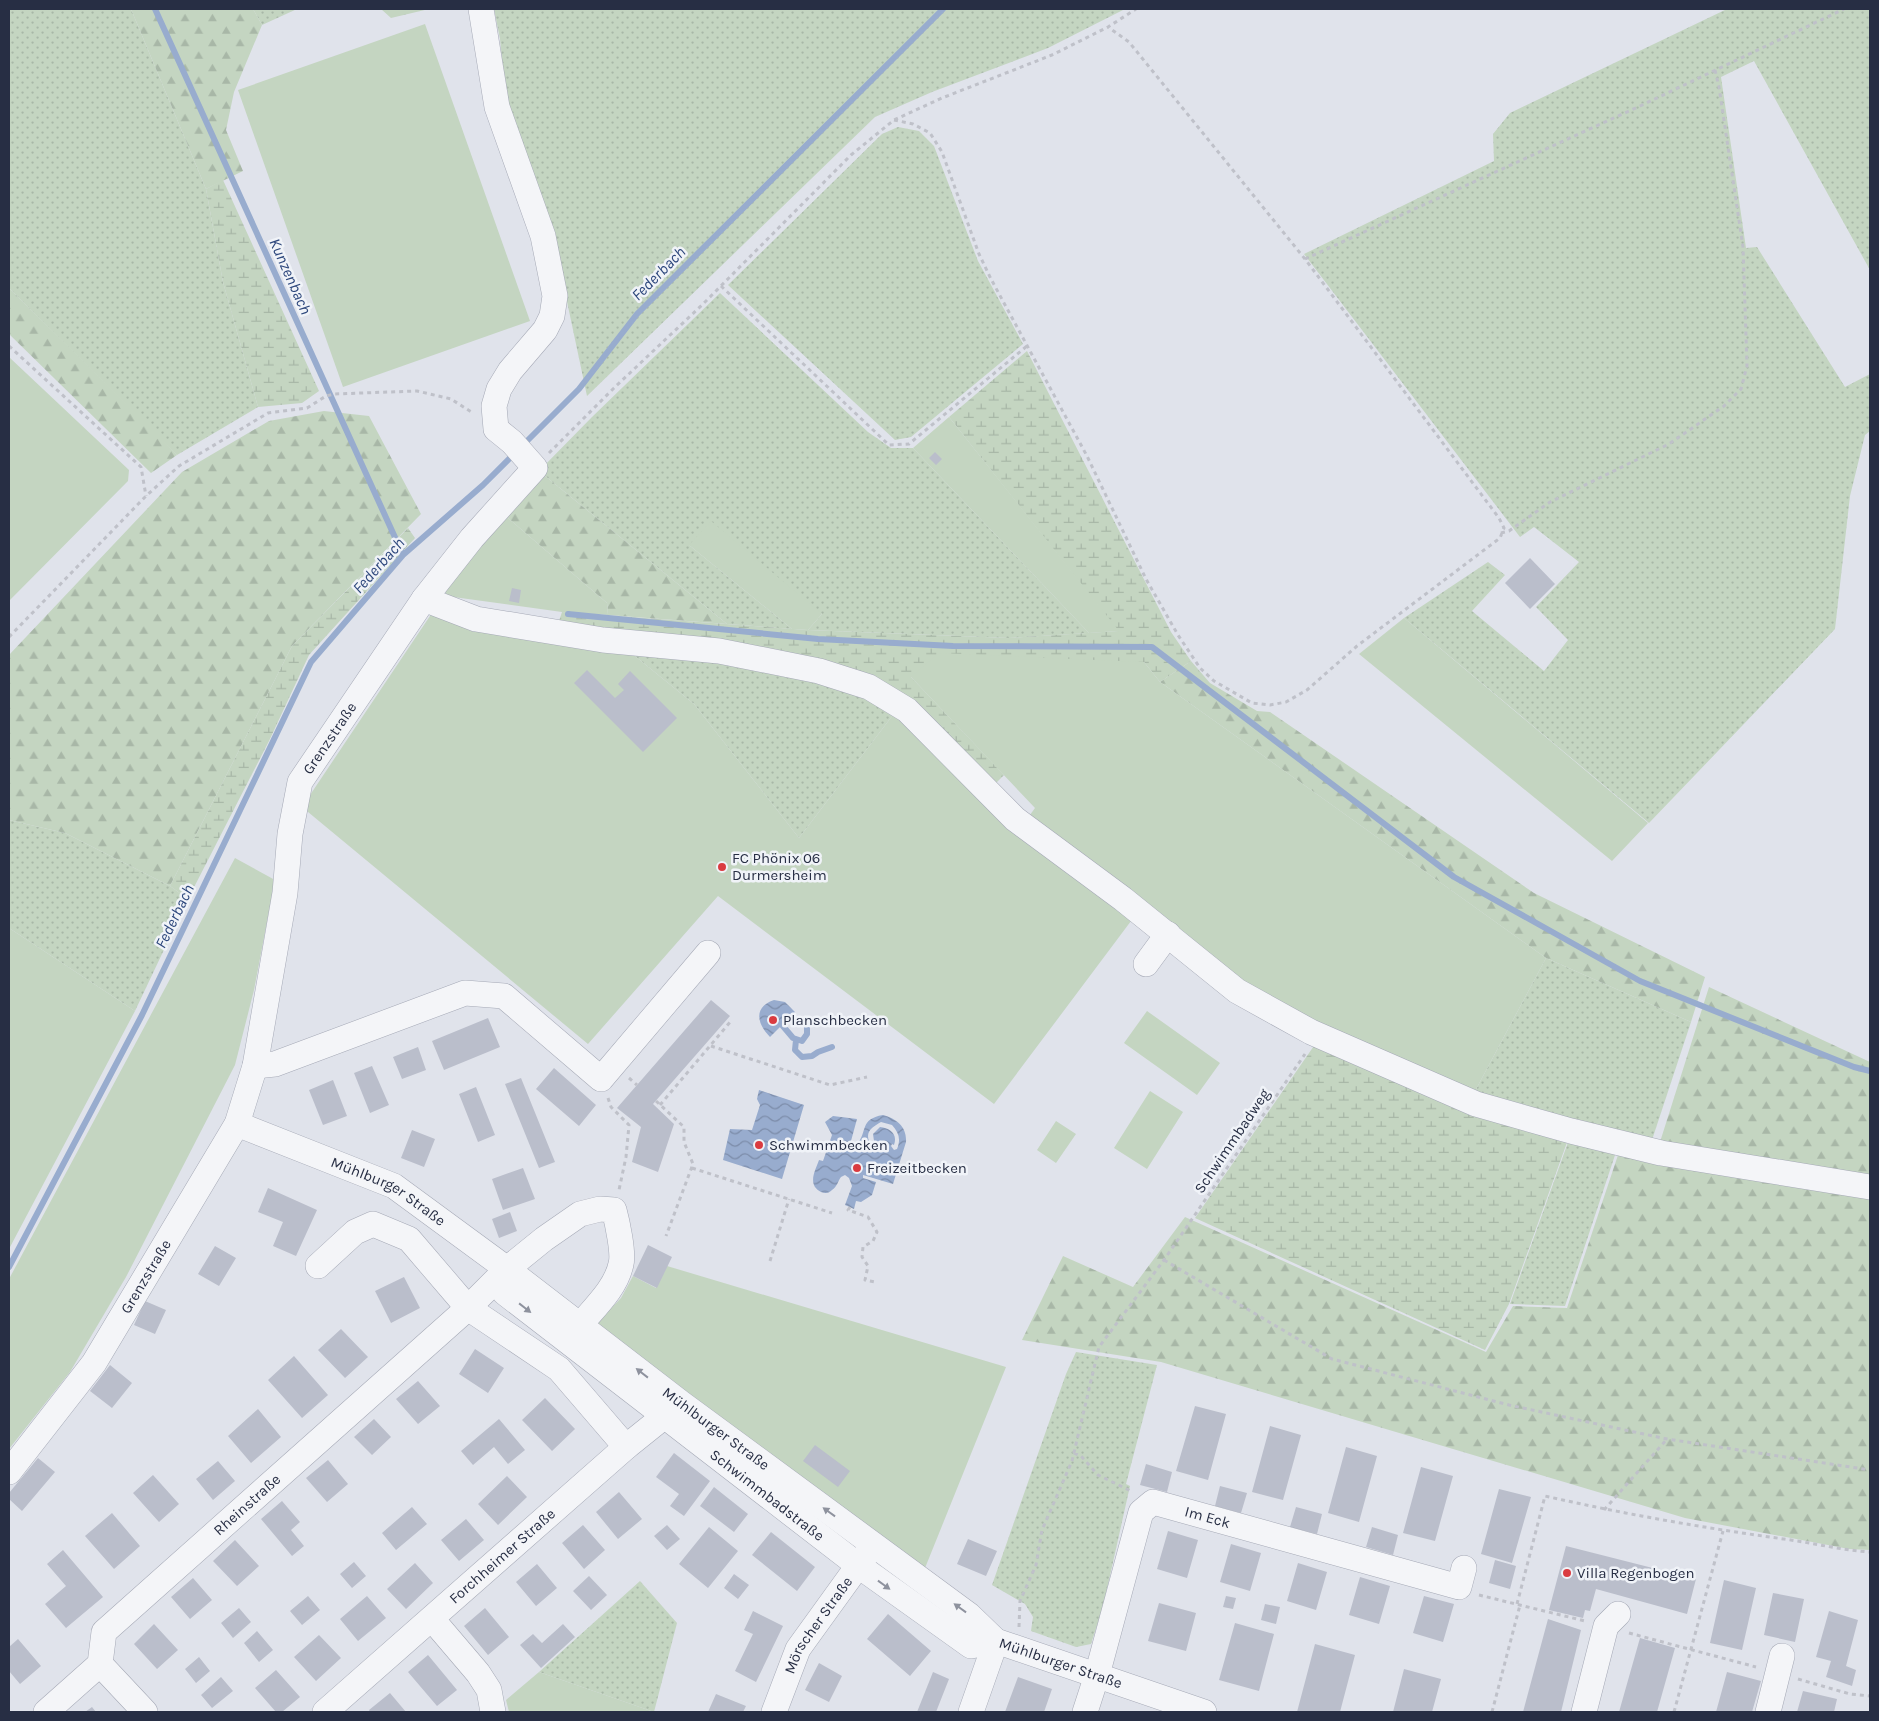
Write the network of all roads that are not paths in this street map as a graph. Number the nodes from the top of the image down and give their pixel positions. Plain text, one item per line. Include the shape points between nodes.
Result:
1 (480, 9) edge
2 (424, 599) junction
3 (1168, 934) junction
4 (1146, 964) dead end
5 (705, 966) dead end
6 (255, 1066) junction
7 (237, 1124) junction
8 (1870, 1188) edge
9 (318, 1266) dead end
10 (507, 1269) junction
11 (468, 1308) junction
12 (580, 1325) junction
13 (673, 1410) junction
14 (626, 1447) junction
15 (9, 1472) edge
16 (873, 1545) junction
17 (859, 1566) junction
18 (1461, 1577) road end
19 (432, 1619) junction
20 (1612, 1620) road end
21 (1007, 1644) junction
22 (100, 1664) junction
23 (1780, 1664) road end
24 (1097, 1675) junction
25 (46, 1712) edge
26 (145, 1712) edge
27 (325, 1712) edge
28 (493, 1712) edge
29 (774, 1712) edge
30 (971, 1712) edge
31 (1085, 1712) edge
32 (1204, 1712) edge
33 (1584, 1712) edge
34 (1768, 1712) edge

1 - 2 street, Grenzstraße via 497,107 543,236 555,296 552,316 545,330 498,389 494,406 517,449 472,538
2 - 3 street via 476,619 603,640 719,651 819,671 869,687 907,710 1015,819
2 - 6 street, Grenzstraße via 300,782 290,834 285,893
3 - 4 street
3 - 8 street via 1237,991 1311,1032 1476,1104 1571,1132 1661,1153
5 - 6 street via 601,1080 504,996 465,993 275,1064
6 - 7 street, Grenzstraße
7 - 10 street, Mühlburger Straße via 394,1186
7 - 15 street, Grenzstraße via 94,1363
9 - 11 street via 356,1232 373,1224 409,1238
10 - 11 street, Rheinstraße
10 - 12 street, Mühlburger Straße
10 - 12 street, Rheinstraße via 580,1214 600,1209 614,1210 622,1263 612,1288
10 -> 13 street, Schwimmbadstraße via 505,1293
11 - 14 street via 559,1369
11 - 22 street, Rheinstraße via 104,1632
13 -> 12 street, Mühlburger Straße
13 - 14 street, Forchheimer Straße
16 -> 13 street, Mühlburger Straße
13 - 17 street, Schwimmbadstraße
14 - 19 street, Forchheimer Straße
16 - 17 street, Mörscher Straße
21 -> 16 street, Mühlburger Straße
17 -> 21 street, Schwimmbadstraße via 972,1646
17 - 29 street, Mörscher Straße via 798,1649
18 - 24 street, Im Eck via 1153,1502 1141,1512
19 - 27 street, Forchheimer Straße
19 - 28 street via 478,1673 489,1690
20 - 33 street
21 - 24 street, Mühlburger Straße
21 - 30 street
22 - 25 street
22 - 26 street
23 - 34 street
24 - 31 street
24 - 32 street, Mühlburger Straße

